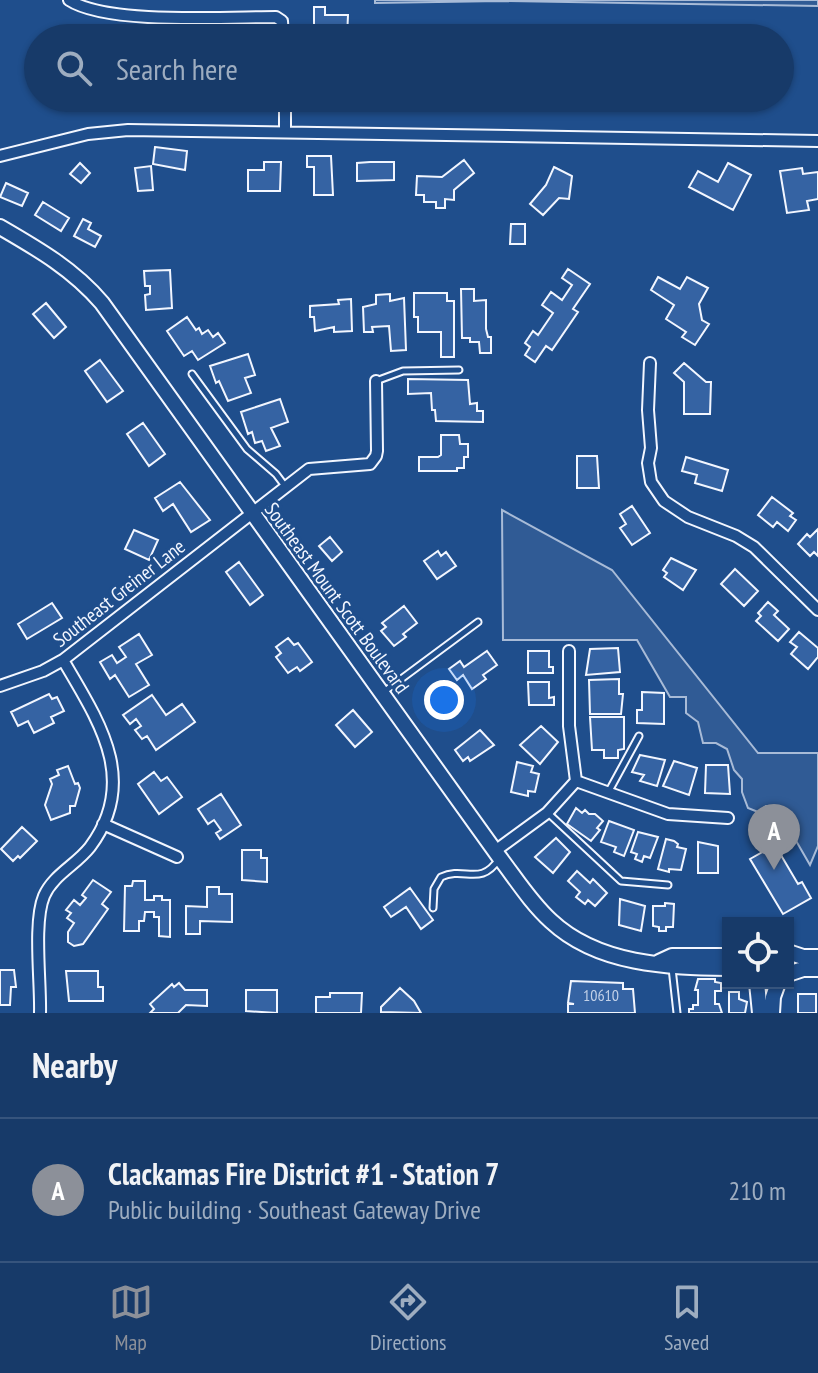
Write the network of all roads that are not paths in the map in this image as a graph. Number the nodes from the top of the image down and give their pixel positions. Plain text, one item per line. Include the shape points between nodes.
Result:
1 (69, 0) edge
2 (281, 24) edge
3 (285, 112) edge
4 (285, 130) junction
5 (818, 141) edge
6 (0, 156) edge
7 (0, 227) edge
8 (650, 363) dead end
9 (459, 370) dead end
10 (192, 374) dead end
11 (376, 381) joint
12 (285, 486) junction
13 (251, 512) junction
14 (818, 610) edge
15 (478, 622) dead end
16 (569, 651) dead end
17 (63, 660) junction
18 (0, 686) edge
19 (381, 694) junction
20 (639, 736) dead end
21 (576, 781) junction
22 (609, 792) junction
23 (547, 813) junction
24 (728, 818) dead end
25 (103, 824) junction
26 (498, 855) junction
27 (177, 857) dead end
28 (668, 885) dead end
29 (433, 908) dead end
30 (794, 955) edge
31 (722, 956) edge
32 (818, 957) edge
33 (666, 965) junction
34 (722, 968) edge
35 (818, 969) edge
36 (794, 971) edge
37 (760, 989) edge
38 (775, 989) edge
39 (40, 1013) edge
40 (677, 1013) edge
41 (760, 1013) edge
42 (772, 1013) edge

1 - 2 street via 92,10 146,17 280,18
3 - 4 street
4 - 5 street
4 - 6 street via 111,131
7 - 13 main road, Southeast Mount Scott Boulevard via 55,259 89,289
8 - 14 street via 651,482 664,501 688,517 754,547
9 - 11 lane via 403,371
10 - 12 lane via 247,449
11 - 12 street, Southeast Greiner Lane via 374,461 365,466 315,467
12 - 13 street, Southeast Greiner Lane
13 - 17 street, Southeast Greiner Lane
13 - 19 main road, Southeast Mount Scott Boulevard
15 - 19 lane
16 - 21 street via 569,726
17 - 18 street, Southeast Greiner Lane
17 - 25 street via 108,744 112,778
19 - 26 main road, Southeast Mount Scott Boulevard
20 - 22 lane
21 - 22 street
21 - 23 street
22 - 24 street via 668,814
23 - 26 street
23 - 28 lane via 621,881
25 - 27 street
25 - 39 street via 86,852 55,880 42,901
26 - 29 lane via 484,874 441,877
26 - 33 main road, Southeast Mount Scott Boulevard via 538,908 574,939 608,954
30 - 32 main road
31 - 33 main road, Southeast Mount Scott Boulevard via 672,956
33 - 34 main road, Southeast Mount Scott Boulevard
33 - 40 lane
35 - 36 main road
37 - 41 main road
38 - 42 main road

